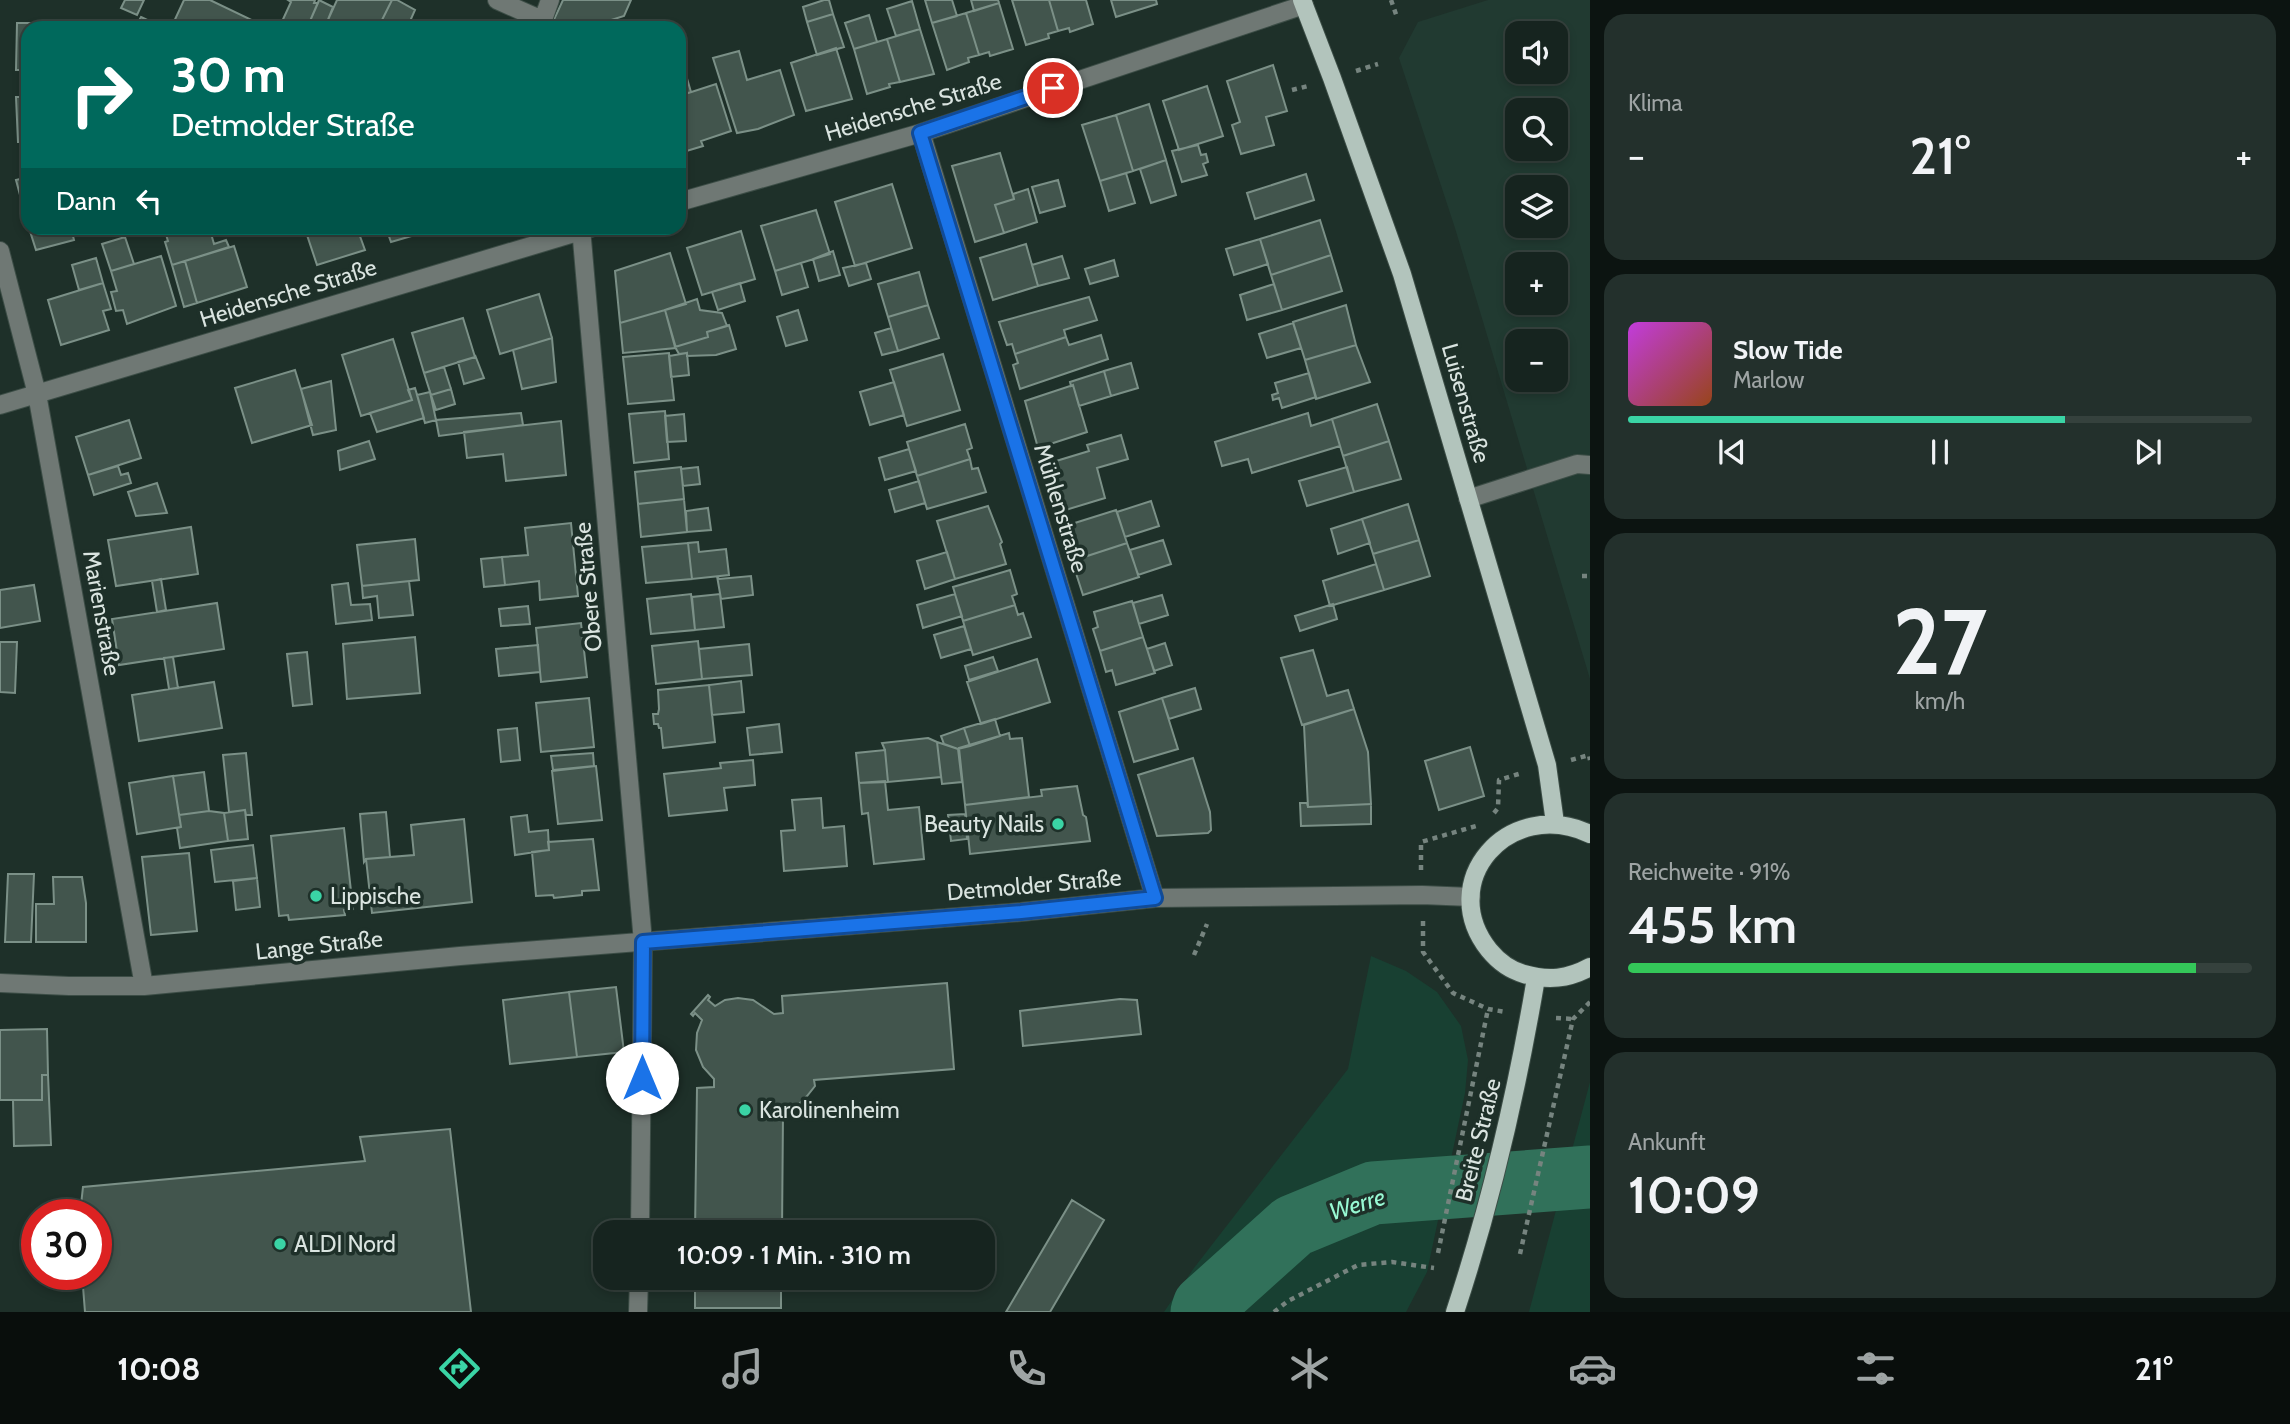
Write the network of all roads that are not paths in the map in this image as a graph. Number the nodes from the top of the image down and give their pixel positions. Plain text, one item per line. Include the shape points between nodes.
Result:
1 (497, 0) edge
2 (550, 0) edge
3 (1308, 2) edge
4 (536, 21) edge
5 (542, 21) edge
6 (920, 133) junction
7 (686, 200) edge
8 (562, 235) edge
9 (586, 235) edge
10 (0, 251) edge
11 (37, 394) junction
12 (0, 405) edge
13 (1590, 465) edge
14 (1468, 499) junction
15 (1555, 823) junction
16 (1590, 834) edge
17 (1471, 897) junction
18 (1155, 898) junction
19 (643, 942) junction
20 (1590, 967) edge
21 (1536, 978) junction
22 (0, 983) edge
23 (144, 986) junction
24 (640, 1220) edge
25 (639, 1290) edge
26 (638, 1312) edge
27 (1454, 1312) edge

1 - 4 street
2 - 5 street
3 - 6 street, Heidensche Straße
3 - 14 main road, Luisenstraße via 1402,274
6 - 7 street, Heidensche Straße
6 - 18 street, Mühlenstraße
8 - 11 street, Heidensche Straße
9 - 19 street, Obere Straße
10 - 11 street, Marienstraße
11 - 12 street, Heidensche Straße
11 - 23 street, Marienstraße
13 - 14 street via 1577,464
14 - 15 main road, Luisenstraße via 1547,765
15 - 16 main road
15 - 17 main road via 1534,824 1497,843 1484,858
17 - 18 street, Detmolder Straße
17 - 21 main road via 1482,940 1496,958
18 - 19 street, Detmolder Straße
19 - 23 street, Lange Straße
19 - 24 street, Obere Straße
20 - 21 main road via 1567,977
21 - 27 main road, Breite Straße via 1511,1112
22 - 23 street, Lange Straße
25 - 26 street

